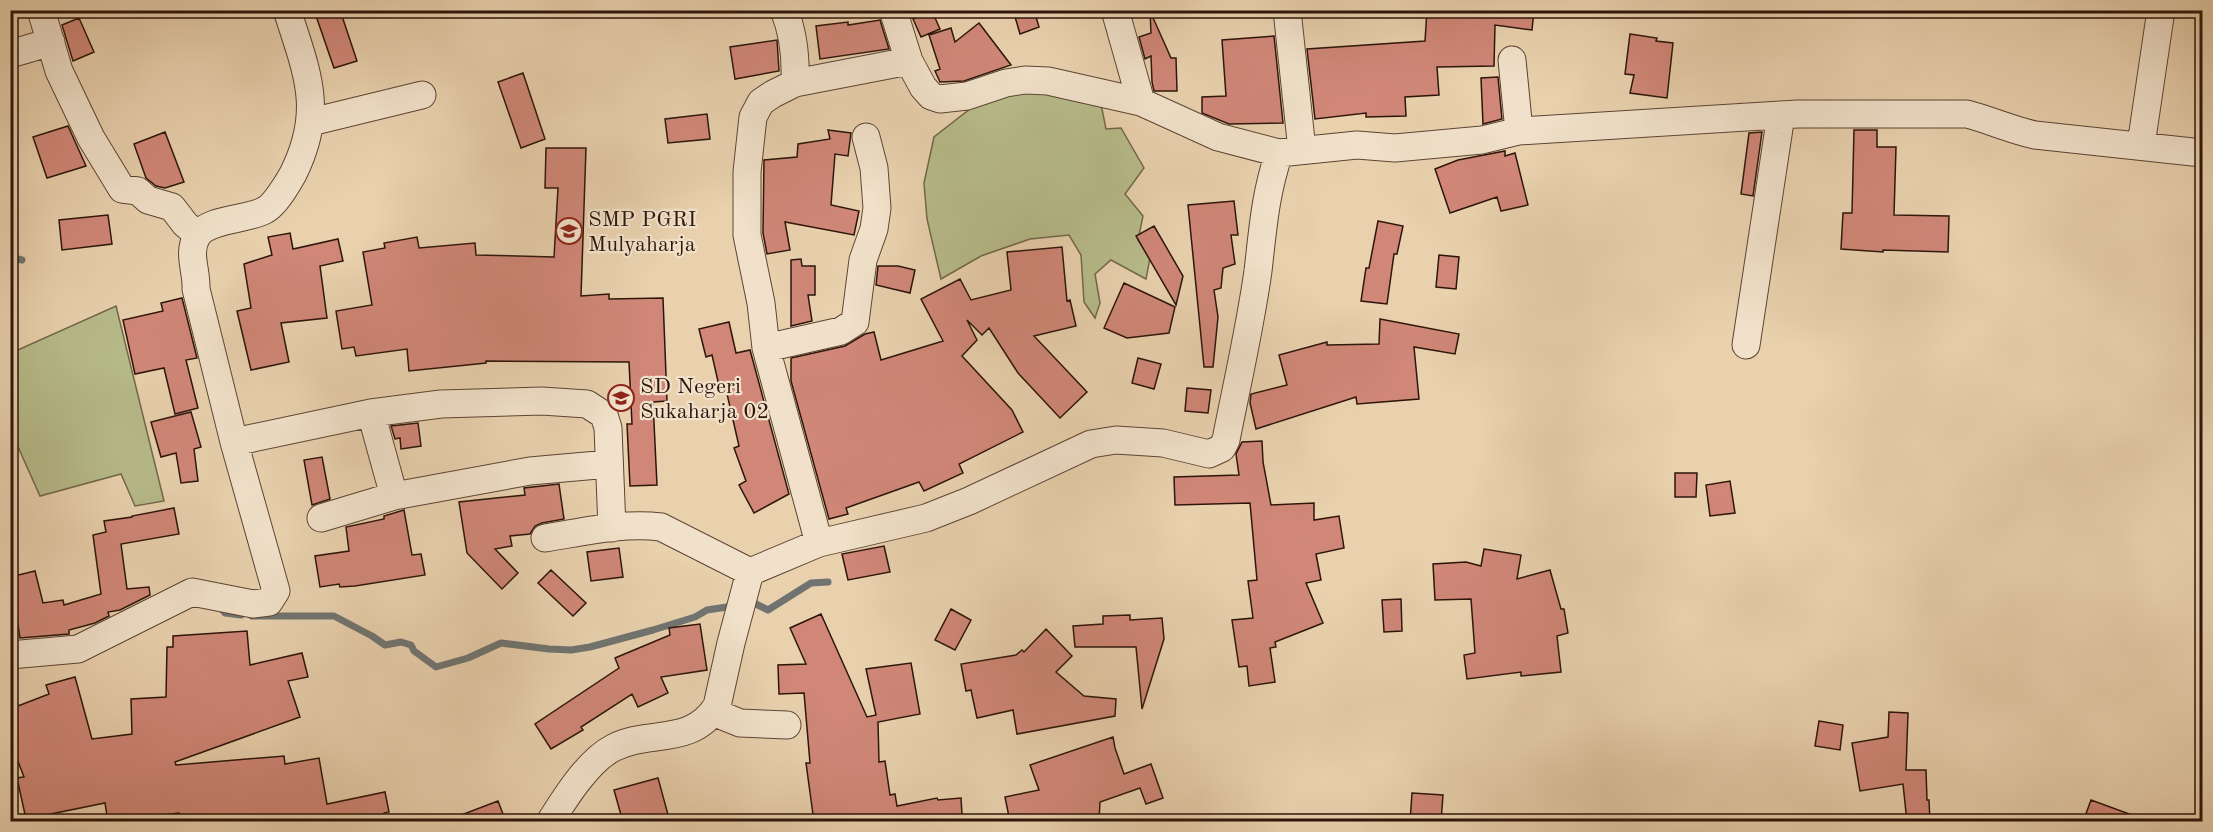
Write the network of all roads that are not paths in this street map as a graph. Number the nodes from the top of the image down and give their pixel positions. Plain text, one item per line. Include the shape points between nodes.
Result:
1 (41, 10) edge
2 (287, 10) edge
3 (784, 10) edge
4 (893, 10) edge
5 (1115, 10) edge
6 (1287, 10) edge
7 (2161, 10) edge
8 (51, 42) junction
9 (10, 54) edge
10 (1512, 60) dead end
11 (909, 61) junction
12 (795, 83) junction
13 (422, 95) dead end
14 (1141, 102) junction
15 (1781, 115) junction
16 (311, 122) junction
17 (1519, 131) junction
18 (866, 137) dead end
19 (2141, 145) junction
20 (1291, 151) junction
21 (2202, 153) edge
22 (198, 235) junction
23 (1746, 345) dead end
24 (766, 348) junction
25 (371, 413) junction
26 (234, 442) junction
27 (609, 464) junction
28 (394, 496) junction
29 (321, 518) dead end
30 (612, 528) junction
31 (545, 538) dead end
32 (819, 543) junction
33 (750, 572) junction
34 (10, 655) edge
35 (713, 712) junction
36 (787, 725) dead end
37 (550, 822) edge

1 - 8 street
2 - 16 street via 311,93
3 - 12 street via 791,26
4 - 11 street
5 - 14 street
6 - 20 street
7 - 19 street
8 - 9 street
8 - 22 street via 59,71 91,138 122,189 138,191 148,200 172,207
10 - 17 street
11 - 12 street
11 - 14 street via 923,87 940,99 1025,80 1048,81
12 - 24 street via 761,102 753,117 747,172 747,235
13 - 16 street
14 - 20 street via 1218,137
15 - 17 street
15 - 19 street via 1967,114 2035,135
15 - 23 street
16 - 22 street via 288,183 266,210 211,226
17 - 20 street via 1482,140 1395,148 1357,145
18 - 24 street via 874,168 877,208 862,260 855,322 841,331
19 - 21 street
20 - 32 street via 1266,201 1251,312 1222,448 1209,454 1163,443 1116,440 1091,444 926,518
22 - 26 street via 191,259 196,289
24 - 32 street
25 - 26 street
25 - 27 street via 441,404 587,404 599,410 606,422
25 - 28 street
26 - 34 street via 276,591 269,602 253,604 192,591 78,649
27 - 28 street via 530,471
27 - 30 street
28 - 29 street
30 - 31 street
30 - 33 street via 661,527
32 - 33 street
33 - 35 street
35 - 36 street via 740,723
35 - 37 street via 698,726 678,735 636,741 608,751 578,782

